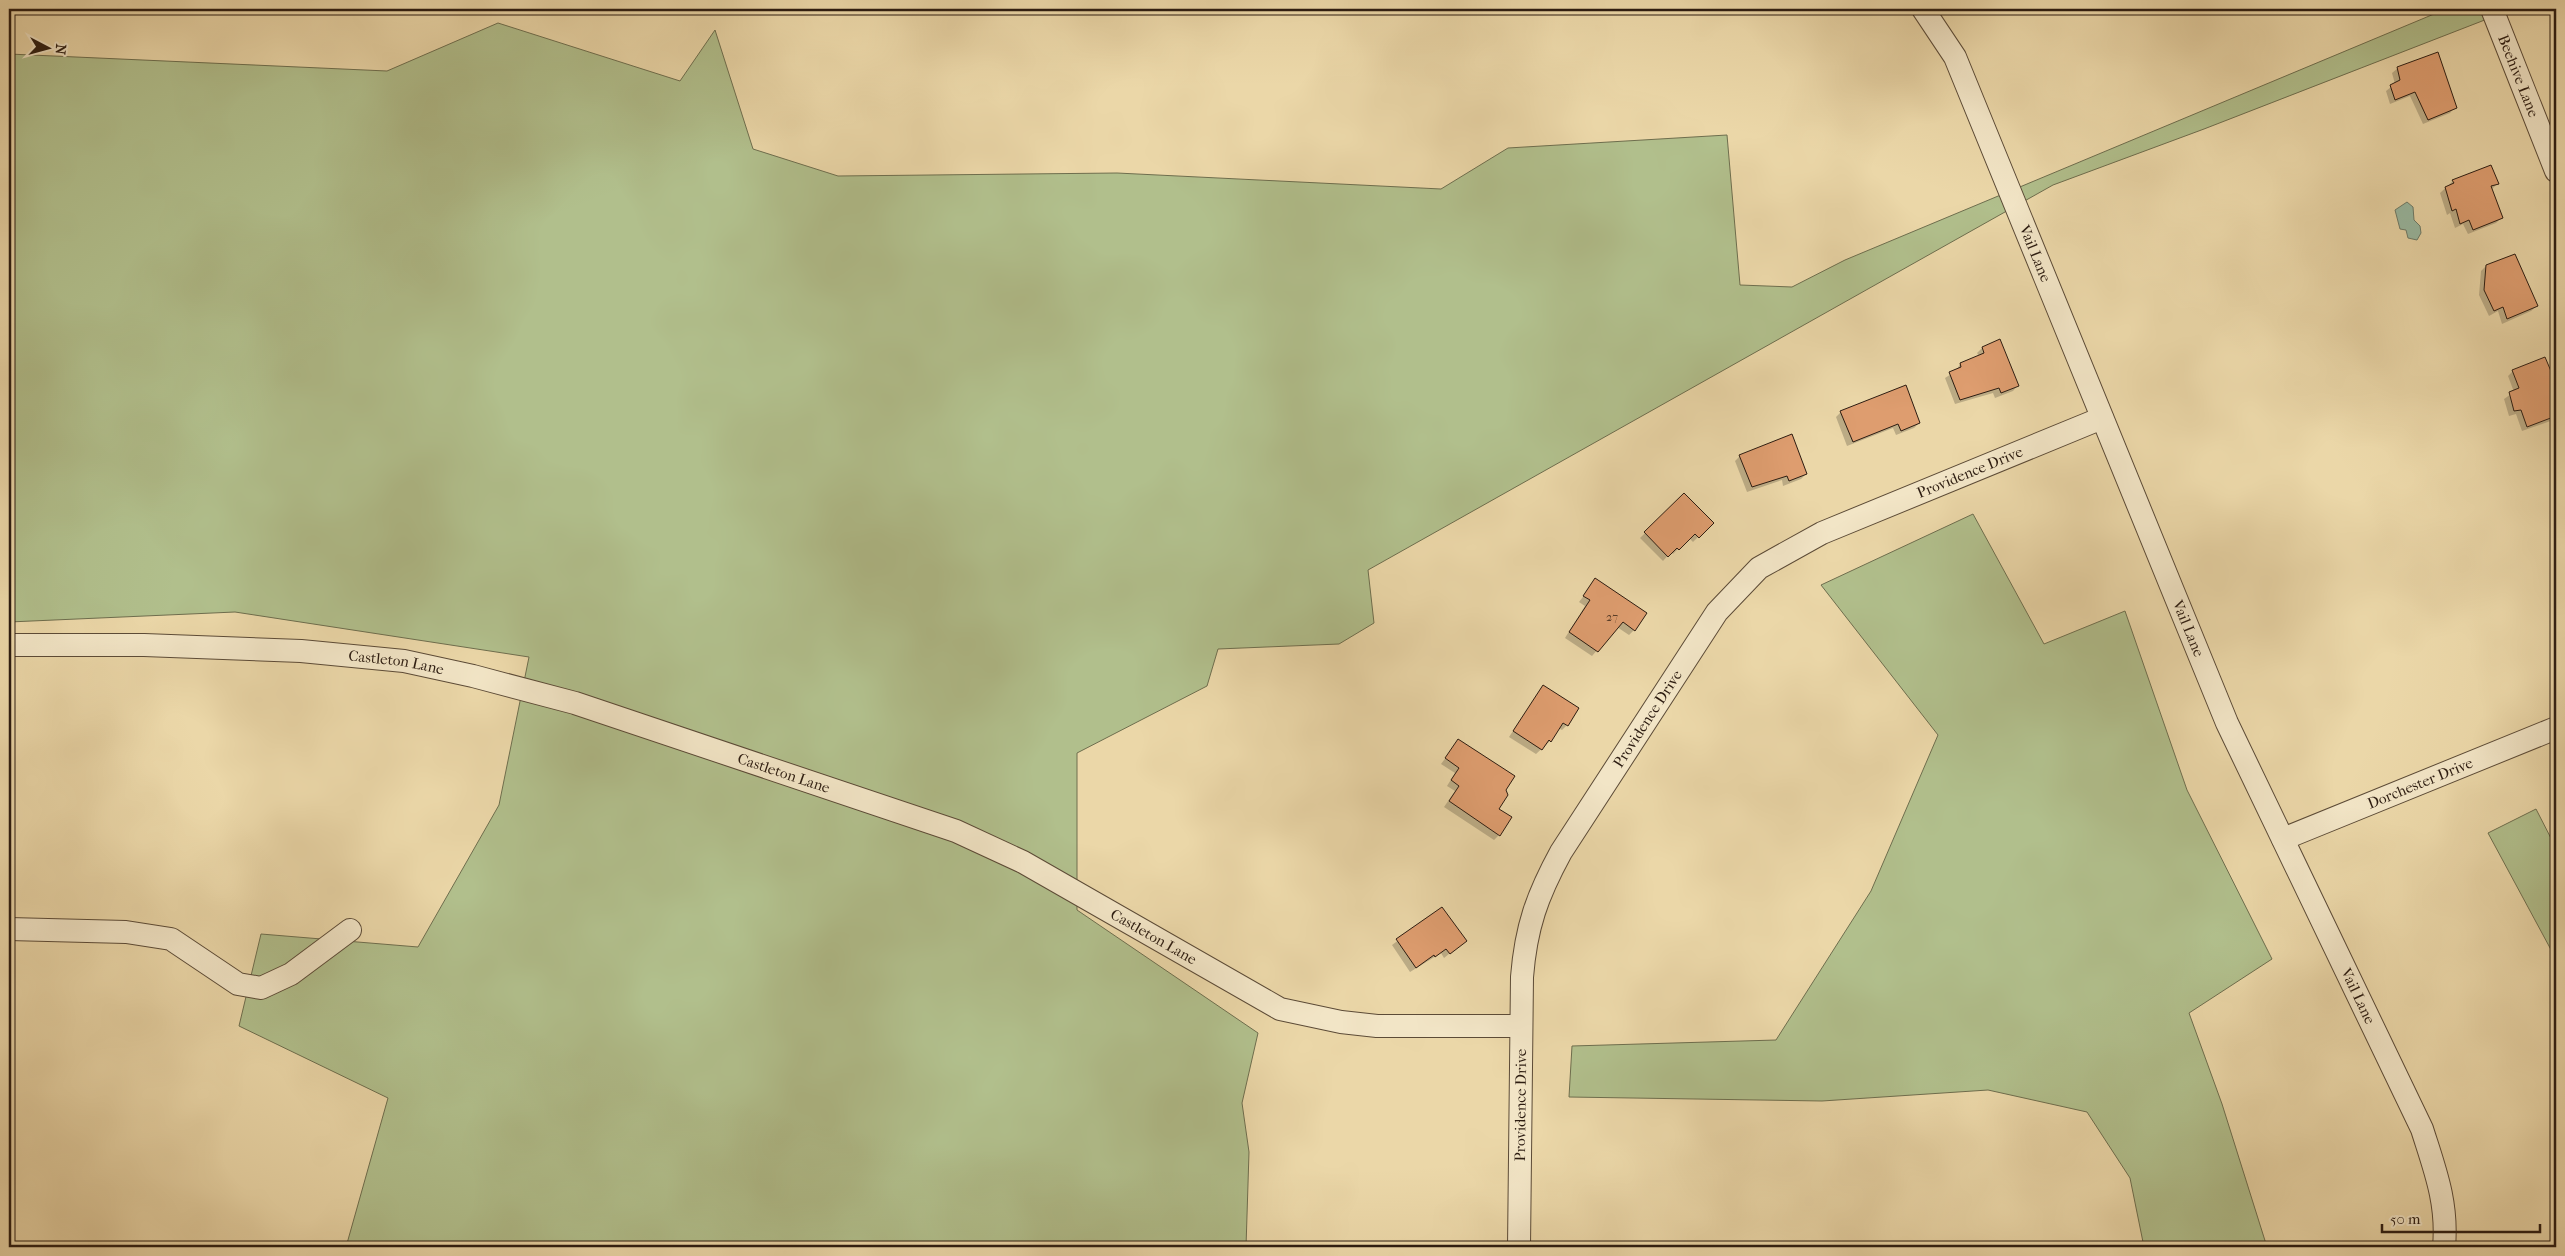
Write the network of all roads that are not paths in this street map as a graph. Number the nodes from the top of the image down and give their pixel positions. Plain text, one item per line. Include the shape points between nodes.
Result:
1 (1923, 9) edge
2 (2492, 9) edge
3 (2556, 171) edge
4 (2102, 418) junction
5 (9, 645) edge
6 (2556, 728) edge
7 (2283, 839) junction
8 (9, 929) edge
9 (350, 930) dead end
10 (1521, 1026) junction
11 (1519, 1247) edge
12 (2444, 1247) edge

1 - 4 street, Vail Lane via 1955,58
2 - 3 street, Beehive Lane
4 - 7 street, Vail Lane via 2227,723
4 - 10 street, Providence Drive via 1822,533 1759,568 1740,587 1712,619 1561,852 1540,892 1524,949
5 - 10 street, Castleton Lane via 144,645 301,651 404,661 473,676 575,703 956,831 1023,862 1280,1008 1341,1022 1377,1026
6 - 7 street, Dorchester Drive
7 - 12 street, Vail Lane via 2422,1129 2442,1190 2446,1223
8 - 9 street via 126,932 171,939 238,984 261,988 292,974
10 - 11 street, Providence Drive

